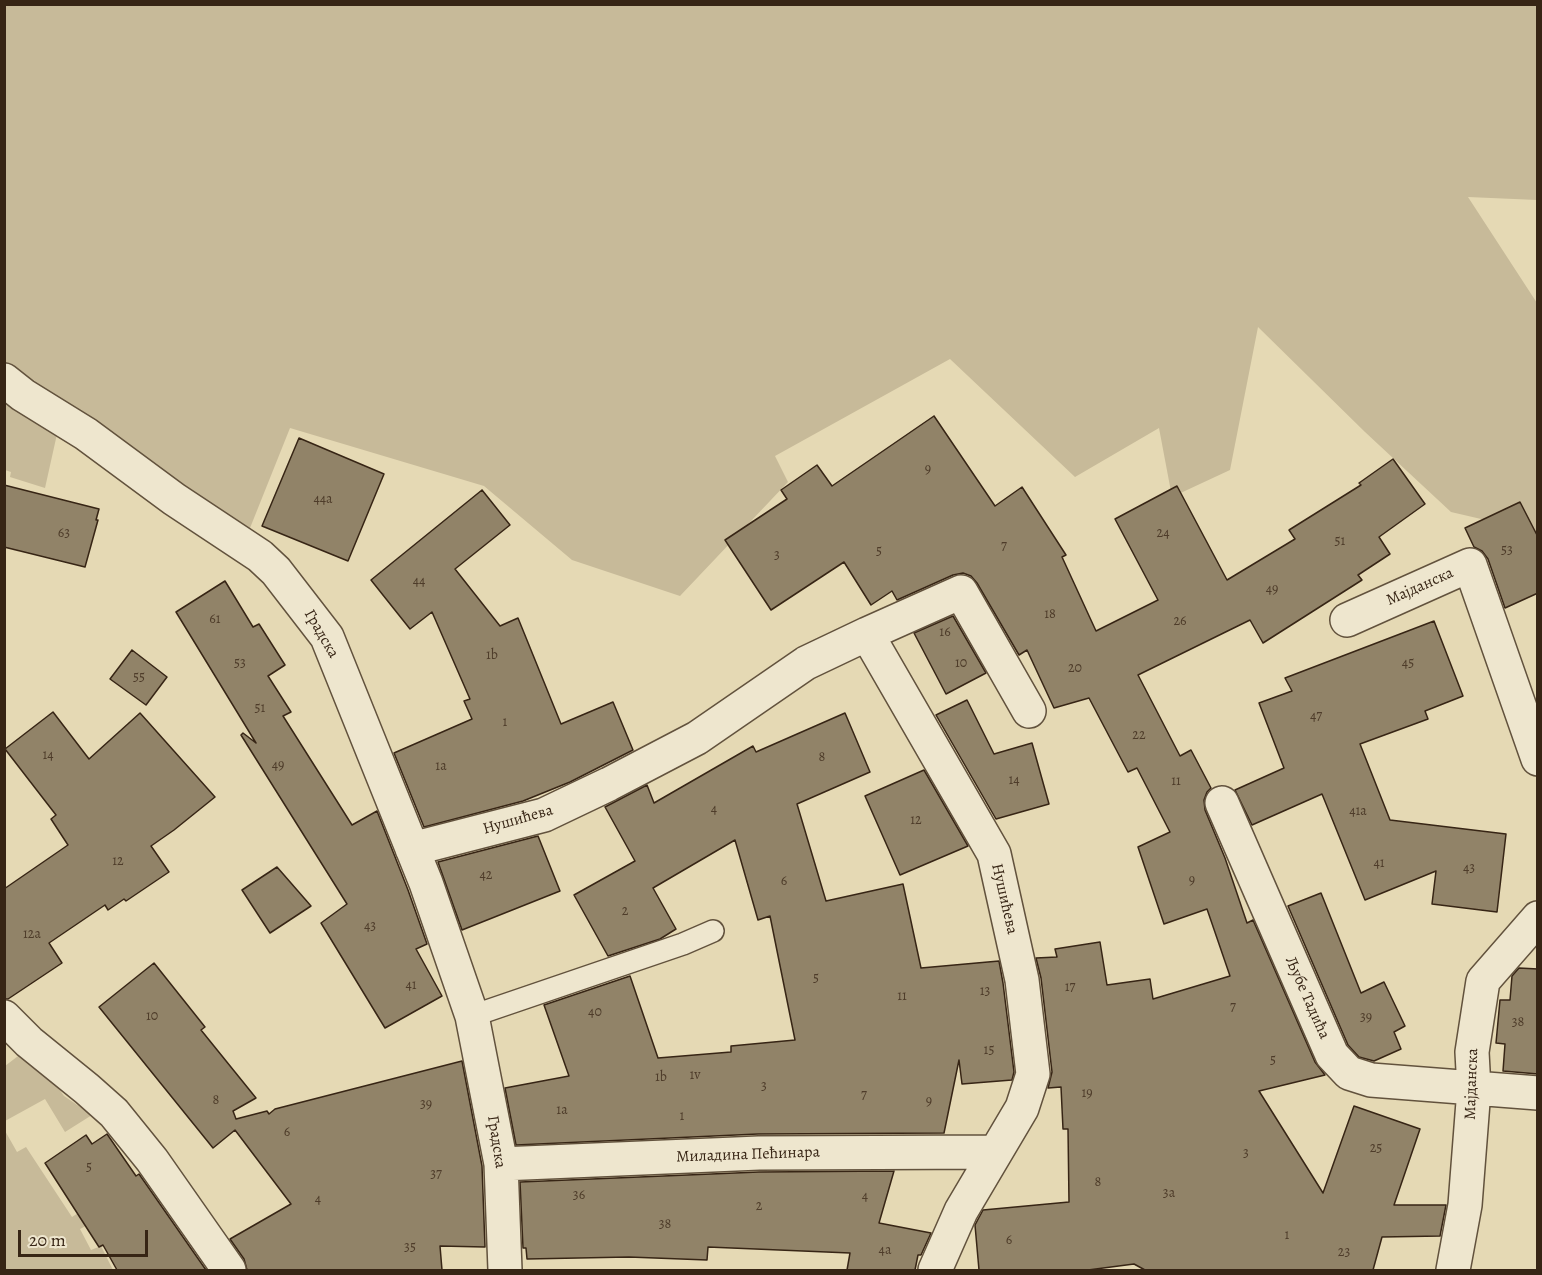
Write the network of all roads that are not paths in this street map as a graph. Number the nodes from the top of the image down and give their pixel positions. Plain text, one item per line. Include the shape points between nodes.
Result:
1 (4, 380) edge
2 (1347, 620) dead end
3 (867, 634) junction
4 (1029, 711) dead end
5 (1538, 759) edge
6 (1222, 803) dead end
7 (412, 849) junction
8 (1538, 918) edge
9 (713, 931) dead end
10 (472, 1016) junction
11 (4, 1017) edge
12 (1474, 1089) junction
13 (1538, 1093) edge
14 (995, 1152) junction
15 (501, 1164) junction
16 (229, 1270) edge
17 (505, 1270) edge
18 (935, 1270) edge
19 (1453, 1270) edge

1 - 7 street, Градска via 244,544 276,571 327,637
2 - 5 street, Мајданска via 1470,565
3 - 4 street, Нушићева via 961,592
3 - 7 street, Нушићева via 806,663 697,738 587,795 544,815
3 - 14 street, Нушићева via 994,854 1022,980 1033,1074 1022,1108
6 - 12 street, Љубе Тадића via 1332,1055 1349,1073 1371,1080
7 - 10 street, Градска
8 - 12 street, Мајданска via 1483,981 1472,1052
9 - 10 lane
10 - 15 street, Градска
11 - 16 street via 114,1113
12 - 13 street, Љубе Тадића
12 - 19 street, Мајданска via 1465,1205
14 - 15 street, Миладина Пећинара via 759,1153
14 - 18 street, Нушићева via 961,1210
15 - 17 street, Градска

